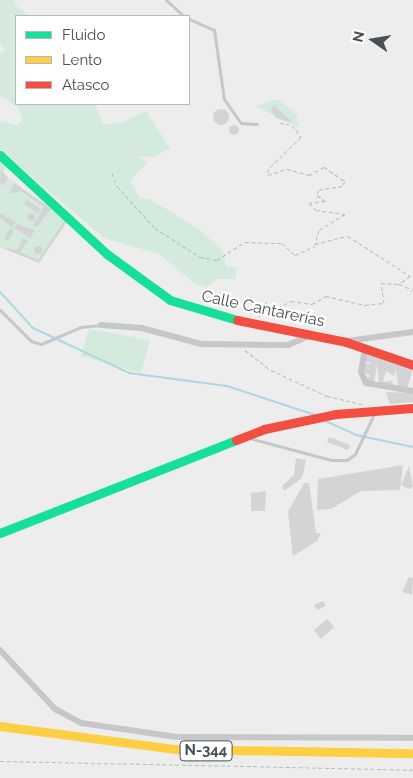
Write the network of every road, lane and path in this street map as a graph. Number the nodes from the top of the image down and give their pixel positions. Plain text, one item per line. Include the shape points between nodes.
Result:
1 (166, 0) edge
2 (183, 15) edge
3 (190, 19) edge
4 (280, 122) dead end
5 (257, 124) dead end
6 (0, 155) edge
7 (112, 173) dead end
8 (316, 246) junction
9 (399, 284) junction
10 (413, 290) edge
11 (0, 310) edge
12 (256, 324) junction
13 (101, 325) joint
14 (413, 332) edge
15 (312, 335) junction
16 (346, 342) junction
17 (244, 346) junction
18 (365, 349) junction
19 (413, 365) edge
20 (413, 391) edge
21 (413, 408) edge
22 (380, 410) junction
23 (236, 439) junction
24 (0, 532) edge
25 (0, 650) edge
26 (0, 726) edge
27 (413, 738) edge
28 (413, 753) edge
29 (0, 761) edge
30 (413, 770) edge

1 - 2 lane
3 - 5 lane via 214,30 224,99 241,123
4 - 8 path via 292,125 301,137 267,174 290,169 309,175 324,167 345,181 342,186 318,190 325,201 309,204 316,210 345,213 319,230
6 - 12 main road, Calle Cantarerías via 117,262 186,307
7 - 8 path via 117,186 155,228 200,257 217,260 245,242 282,243 295,255
8 - 9 path via 348,236 410,276
9 - 10 path
9 - 12 path via 381,283 384,303 365,305 326,296 312,304 291,301 272,311 266,302
11 - 13 lane via 32,341 47,342 63,334
12 - 15 main road, Calle Cantarerías
13 - 17 street via 142,328 183,342
14 - 16 street
15 - 16 main road, Calle Cantarerías
15 - 17 street via 288,345
16 - 18 main road, Calle Cantarerías
17 - 22 path via 248,356 326,396
18 - 19 main road, Calle Cantarerías
18 - 20 street via 361,372 366,383
21 - 22 main road
22 - 23 main road via 288,422
22 - 23 lane via 364,428 352,457 337,461 264,440
23 - 24 main road
25 - 27 street via 55,709 81,723 177,736
26 - 28 main road, N-344 via 175,749
29 - 30 path

